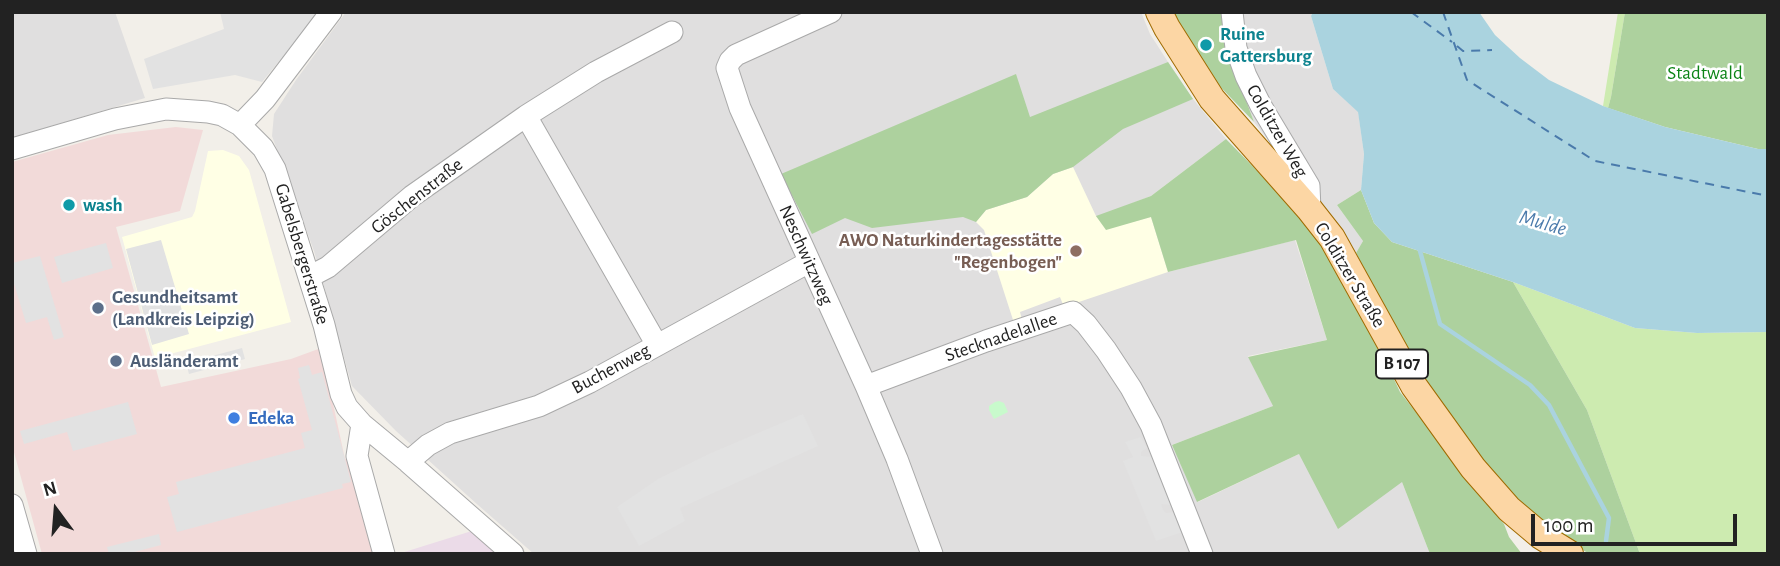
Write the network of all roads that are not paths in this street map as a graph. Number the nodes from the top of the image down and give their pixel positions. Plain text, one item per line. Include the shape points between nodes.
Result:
1 (831, 12) edge
2 (1159, 12) edge
3 (1232, 18) edge
4 (326, 19) edge
5 (672, 32) dead end
6 (526, 116) junction
7 (240, 125) junction
8 (12, 149) edge
9 (1310, 210) junction
10 (809, 262) junction
11 (309, 277) junction
12 (657, 345) junction
13 (866, 386) junction
14 (362, 424) junction
15 (408, 462) junction
16 (12, 505) edge
17 (26, 554) edge
18 (384, 554) edge
19 (513, 554) edge
20 (932, 554) edge
21 (1202, 554) edge
22 (1570, 554) edge

1 - 10 street, Neschwitzweg via 736,55 727,68 740,108
2 - 9 main road, Colditzer Straße / B 107 via 1212,99
3 - 9 street, Colditzer Weg via 1246,76 1309,186
4 - 7 street
5 - 6 street, Göschenstraße
6 - 11 street, Göschenstraße via 412,196 328,267
6 - 12 street
7 - 8 street, Gabelsbergerstraße via 222,115 166,109
7 - 11 street, Gabelsbergerstraße via 263,148 275,169
9 - 22 main road, Colditzer Straße / B 107 via 1332,238 1414,386 1473,468 1509,509
10 - 12 street, Buchenweg
10 - 13 street, Neschwitzweg
11 - 14 street, Gabelsbergerstraße via 341,394
12 - 15 street, Buchenweg via 539,406 450,433
13 - 20 street, Neschwitzweg
13 - 21 street, Stecknadelallee via 1073,312 1106,350 1151,425
14 - 15 street, Gabelsbergerstraße
14 - 18 street via 357,456
15 - 19 street, Gabelsbergerstraße
16 - 17 street

